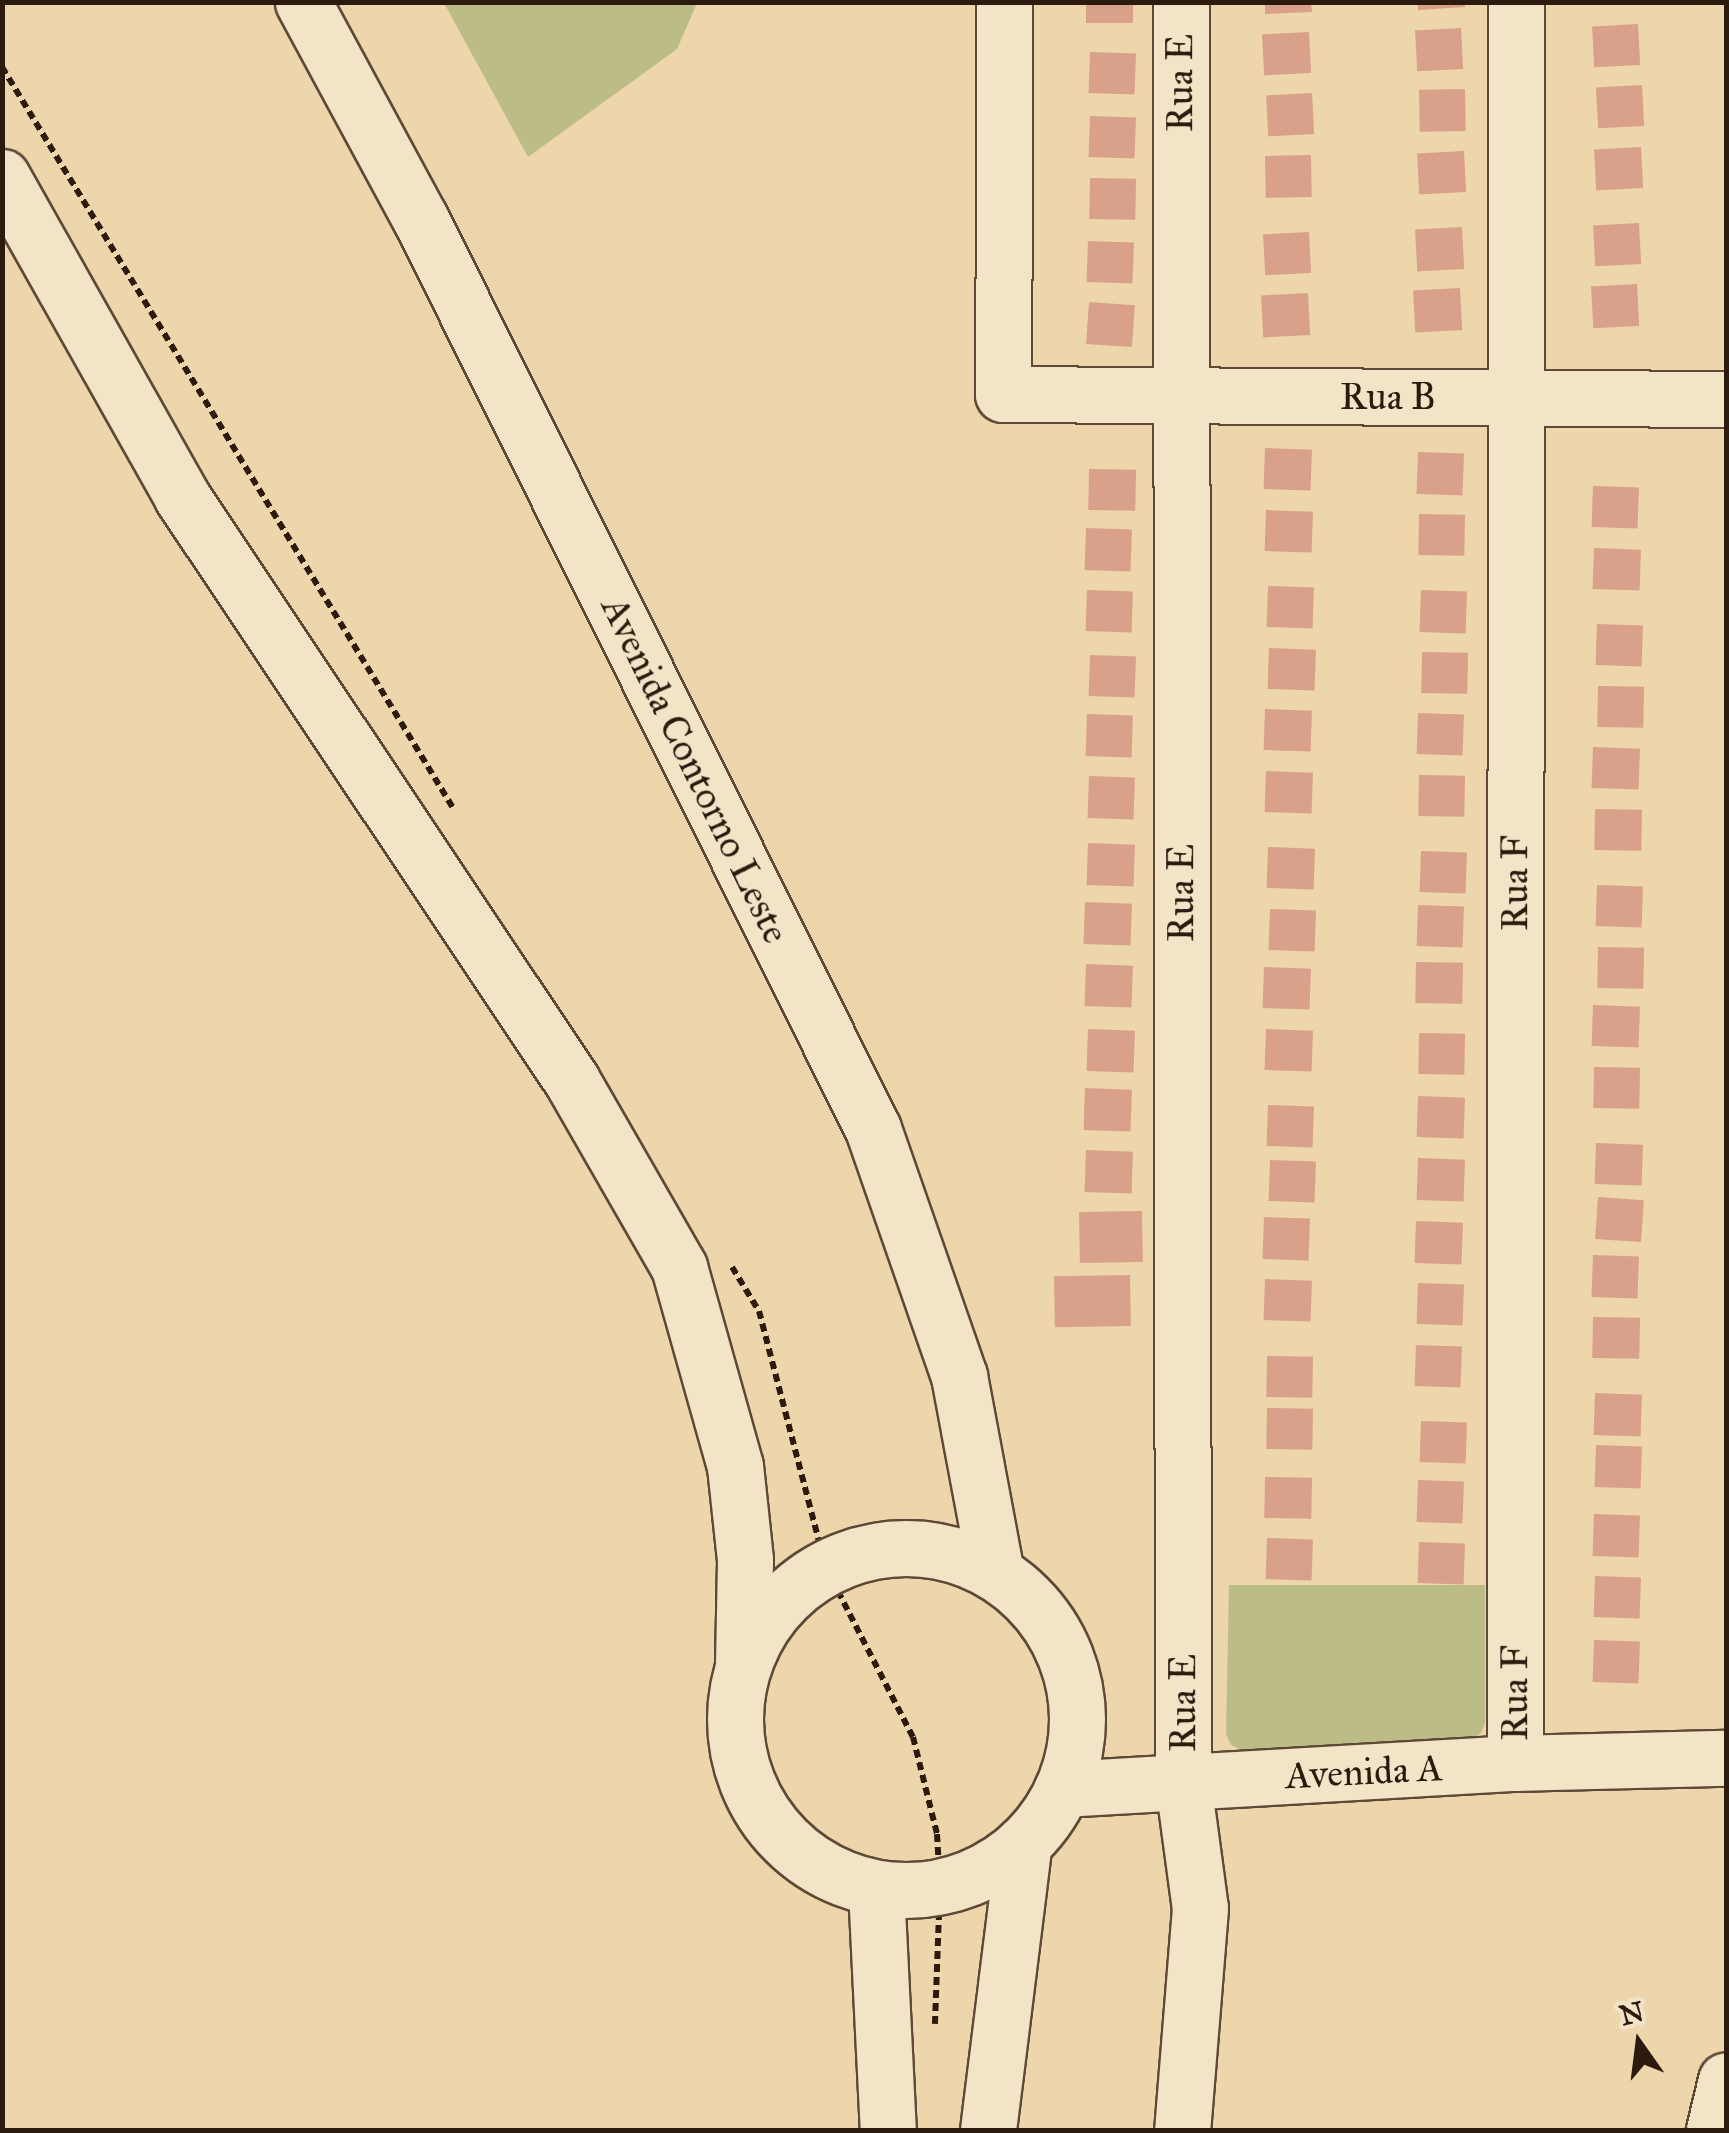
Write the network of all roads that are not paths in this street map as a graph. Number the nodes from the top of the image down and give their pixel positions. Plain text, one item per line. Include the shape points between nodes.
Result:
1 (303, 2) edge
2 (1004, 2) edge
3 (1181, 2) edge
4 (1516, 2) edge
5 (2, 177) edge
6 (1179, 396) junction
7 (1516, 398) junction
8 (1726, 398) edge
9 (996, 1573) junction
10 (744, 1663) junction
11 (1726, 1758) edge
12 (1515, 1763) junction
13 (1184, 1783) junction
14 (1062, 1789) junction
15 (1024, 1843) junction
16 (876, 1888) junction
17 (1726, 2080) edge
18 (888, 2130) edge
19 (988, 2130) edge
20 (1182, 2130) edge
21 (1714, 2130) edge

1 - 9 street, Avenida Contorno Leste via 420,218 873,1129 958,1376
2 - 6 street, Rua B via 1003,394
3 - 6 street, Rua E
4 - 7 street, Rua F
5 - 10 street via 182,497 572,1081 679,1268 734,1466 745,1560
6 - 7 street, Rua B
6 - 13 street, Rua E
7 - 8 street, Rua B
7 - 12 street, Rua F
9 - 10 street via 912,1548 867,1553 826,1568 790,1592 762,1624
9 - 14 street via 1047,1622 1064,1653 1078,1722
10 - 16 street via 734,1711 738,1760 757,1806 788,1844 829,1872
11 - 12 street, Avenida A
12 - 13 street, Avenida A
13 - 14 street, Avenida A
13 - 20 street, Rua E via 1200,1908
14 - 15 street
15 - 16 street via 970,1877 919,1889
15 - 19 street
16 - 18 street
17 - 21 street

